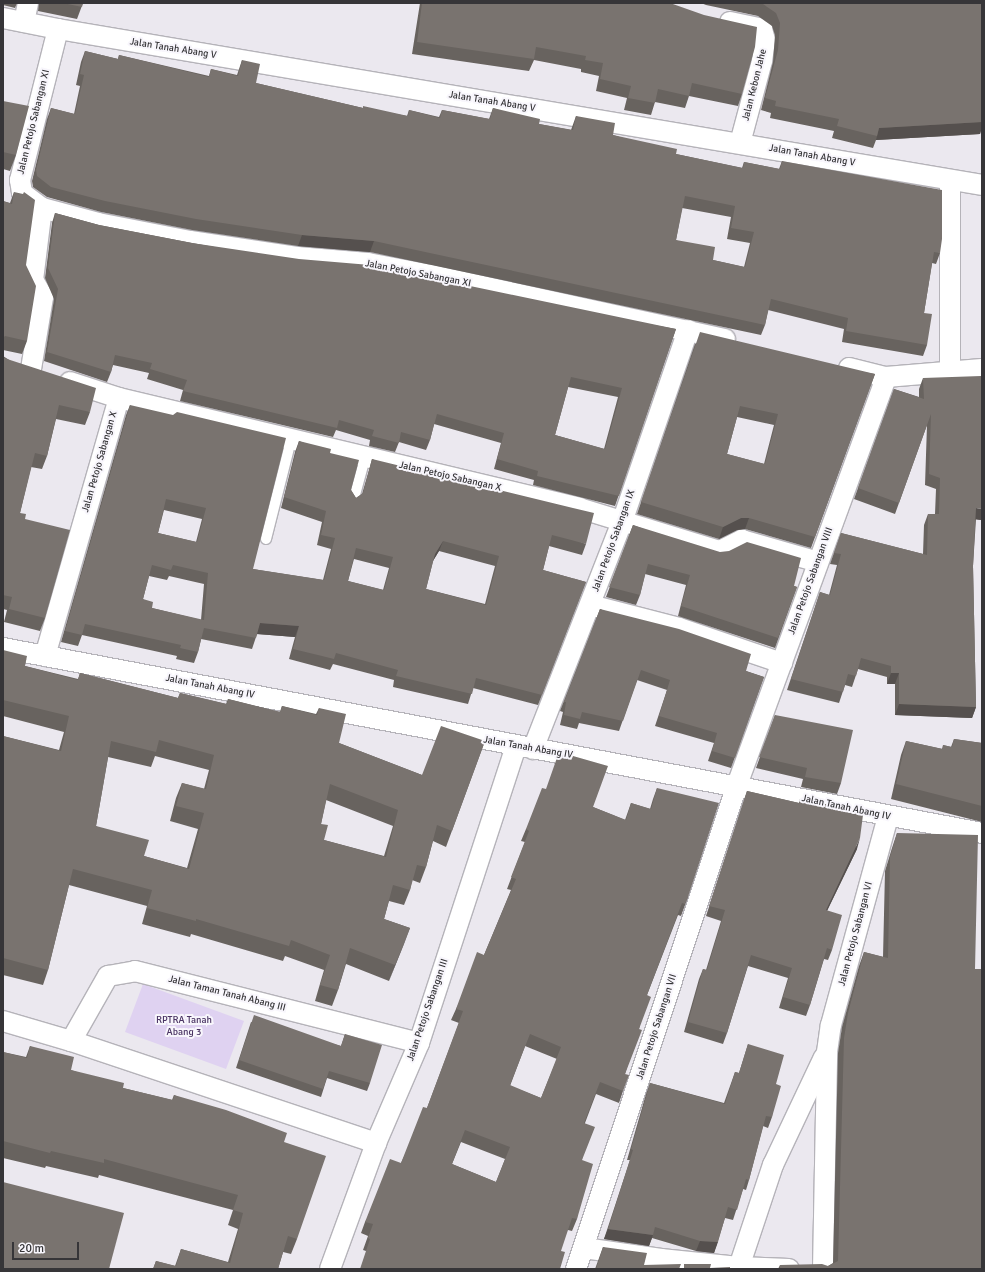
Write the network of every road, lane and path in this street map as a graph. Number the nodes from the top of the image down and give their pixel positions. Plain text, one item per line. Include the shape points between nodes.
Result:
1 (26, 13) edge
2 (3, 18) edge
3 (710, 18) edge
4 (58, 29) junction
5 (740, 143) junction
6 (950, 180) junction
7 (982, 185) edge
8 (42, 208) junction
9 (688, 330) junction
10 (741, 343) edge
11 (10, 363) edge
12 (832, 364) edge
13 (982, 369) edge
14 (950, 372) junction
15 (43, 373) junction
16 (886, 377) junction
17 (119, 398) junction
18 (291, 440) junction
19 (365, 458) junction
20 (353, 502) edge
21 (622, 522) junction
22 (266, 539) dead end
23 (818, 562) junction
24 (590, 605) junction
25 (3, 648) edge
26 (45, 656) junction
27 (782, 663) junction
28 (524, 748) junction
29 (737, 785) junction
30 (888, 817) junction
31 (982, 833) edge
32 (3, 1021) edge
33 (71, 1041) junction
34 (419, 1043) junction
35 (827, 1052) junction
36 (376, 1143) junction
37 (584, 1248) junction
38 (739, 1267) junction
39 (330, 1269) edge
40 (576, 1269) edge
41 (789, 1269) edge
42 (823, 1269) edge

1 - 2 street, Jalan Tanah Abang V
1 - 4 street, Jalan Tanah Abang V
3 - 5 street, Jalan Kebon Jahe via 756,27 764,34 762,61
4 - 5 street, Jalan Tanah Abang V
4 - 8 street, Jalan Petojo Sabangan XI via 20,180 22,193
5 - 6 street, Jalan Tanah Abang V
6 - 7 street, Jalan Tanah Abang V
6 - 14 street
8 - 9 street, Jalan Petojo Sabangan XI via 98,223 190,241 297,257 368,263 432,275
8 - 15 street via 33,280 43,297
9 - 10 street, Jalan Petojo Sabangan XI
9 - 21 street, Jalan Petojo Sabangan IX
11 - 15 street
12 - 16 street
13 - 14 street
14 - 16 street
15 - 17 street
16 - 23 street, Jalan Petojo Sabangan VIII
17 - 18 street, Jalan Petojo Sabangan X
17 - 26 street, Jalan Petojo Sabangan X
18 - 19 street, Jalan Petojo Sabangan X
18 - 22 lane
19 - 20 lane
19 - 21 street, Jalan Petojo Sabangan X via 513,491
21 - 23 street, Jalan Petojo Sabangan X via 720,551 742,540
21 - 24 street, Jalan Petojo Sabangan IX
23 - 27 street, Jalan Petojo Sabangan VIII
24 - 27 street via 679,628
24 - 28 street, Jalan Petojo Sabangan IX
25 - 26 street, Jalan Tanah Abang IV
26 - 28 street, Jalan Tanah Abang IV
27 - 29 street, Jalan Petojo Sabangan VIII
28 - 29 street, Jalan Tanah Abang IV
28 - 34 street, Jalan Petojo Sabangan III
29 - 30 street, Jalan Tanah Abang IV
29 - 37 street, Jalan Petojo Sabangan VII
30 - 31 street, Jalan Tanah Abang IV
30 - 35 street, Jalan Petojo Sabangan VI
32 - 33 street
33 - 34 street, Jalan Taman Tanah Abang III via 108,976 135,971
33 - 36 street
34 - 36 street, Jalan Petojo Sabangan III
35 - 38 street, Jalan Petojo Sabangan VI via 773,1165
35 - 42 street, Jalan Petojo Sabangan VI
36 - 39 street, Jalan Petojo Sabangan III
37 - 38 street
37 - 40 street, Jalan Petojo Sabangan VII
38 - 41 street

